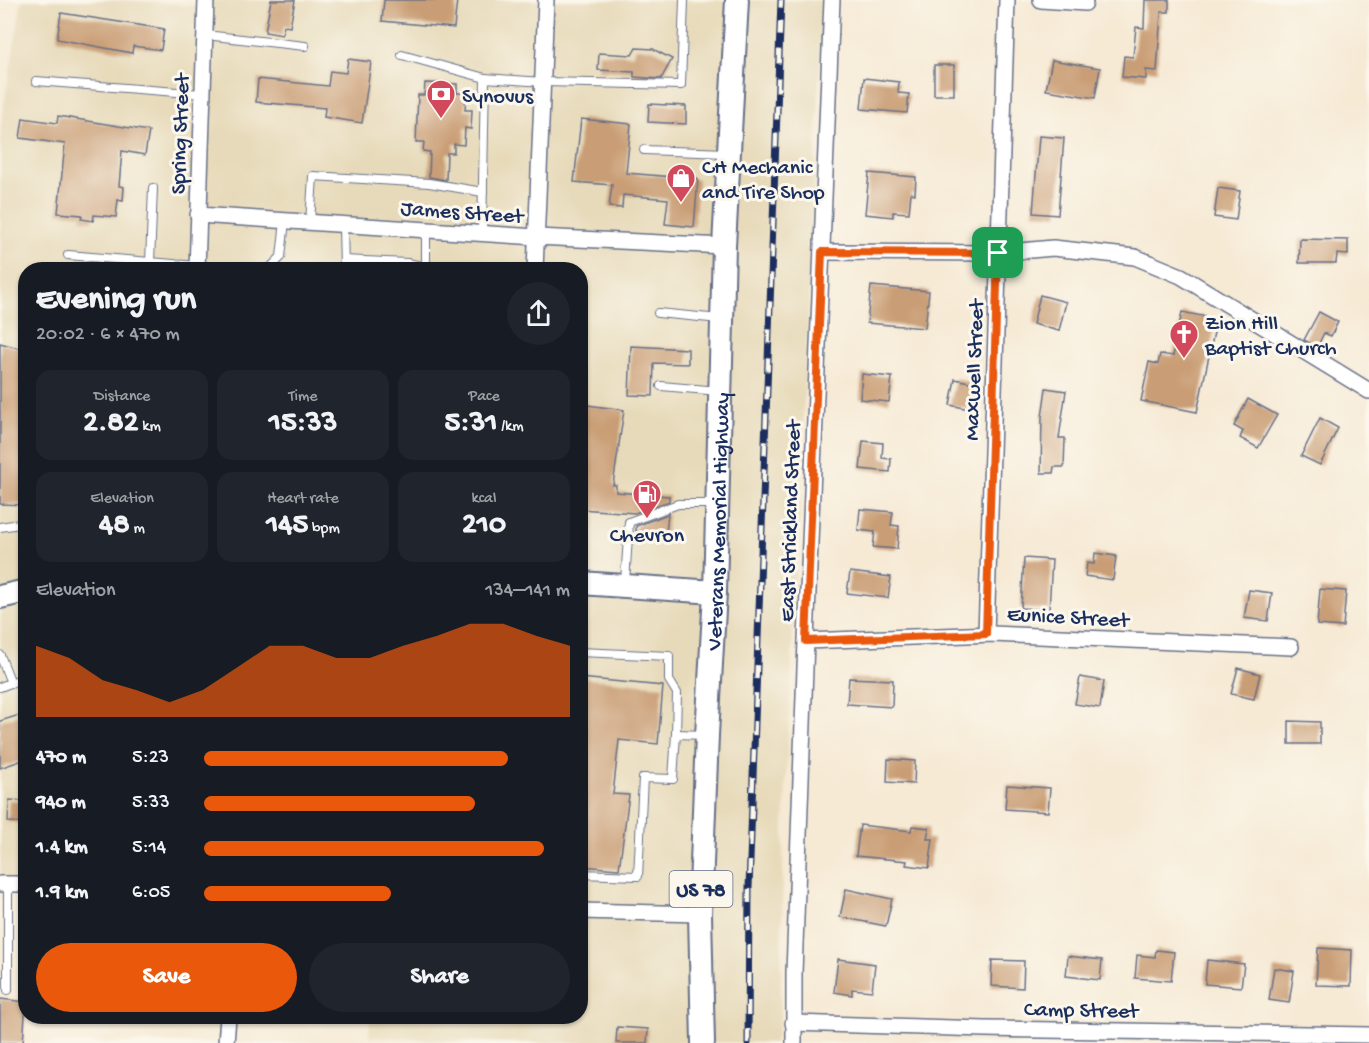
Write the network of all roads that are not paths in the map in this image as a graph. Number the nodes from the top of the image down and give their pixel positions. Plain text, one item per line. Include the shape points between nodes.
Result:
1 (206, 0) edge
2 (546, 0) edge
3 (684, 0) edge
4 (737, 0) edge
5 (832, 0) edge
6 (1007, 0) edge
7 (1041, 0) edge
8 (1084, 3) dead end
9 (205, 35) junction
10 (305, 46) dead end
11 (402, 55) dead end
12 (485, 78) junction
13 (36, 81) dead end
14 (543, 82) junction
15 (202, 94) junction
16 (644, 150) dead end
17 (729, 153) junction
18 (153, 188) dead end
19 (483, 192) junction
20 (198, 215) junction
21 (285, 221) junction
22 (310, 223) junction
23 (343, 225) junction
24 (426, 230) junction
25 (482, 234) junction
26 (537, 237) junction
27 (724, 246) junction
28 (822, 252) junction
29 (998, 253) junction
30 (68, 255) dead end
31 (344, 260) joint
32 (150, 262) joint
33 (197, 262) edge
34 (276, 262) edge
35 (365, 262) edge
36 (426, 262) edge
37 (536, 262) edge
38 (658, 313) dead end
39 (722, 319) junction
40 (661, 386) dead end
41 (720, 391) junction
42 (1369, 391) edge
43 (717, 504) junction
44 (18, 524) edge
45 (0, 527) edge
46 (588, 584) edge
47 (625, 586) junction
48 (715, 592) junction
49 (18, 593) edge
50 (0, 597) edge
51 (986, 634) junction
52 (806, 641) junction
53 (1291, 647) dead end
54 (588, 652) edge
55 (0, 655) edge
56 (18, 680) edge
57 (11, 682) junction
58 (0, 687) edge
59 (676, 734) junction
60 (707, 735) junction
61 (588, 874) edge
62 (4, 884) edge
63 (588, 911) edge
64 (700, 914) junction
65 (8, 990) dead end
66 (793, 1023) junction
67 (227, 1024) edge
68 (1369, 1035) edge
69 (985, 1036) edge
70 (226, 1043) edge
71 (703, 1043) edge
72 (794, 1043) edge

1 - 9 street, Spring Street
2 - 14 street
3 - 14 lane via 681,85
4 - 17 main road, Veterans Memorial Highway / US 78
5 - 28 street, East Strickland Street
6 - 29 street, Maxwell Street
7 - 8 street
9 - 10 lane
9 - 15 street, Spring Street
11 - 12 lane
12 - 14 lane
12 - 19 lane
13 - 15 lane
14 - 26 street
15 - 20 street, Spring Street
16 - 17 lane
17 - 27 main road, Veterans Memorial Highway / US 78
18 - 32 lane
19 - 22 lane via 429,183 314,176
19 - 25 lane
20 - 21 street, James Street
20 - 33 street, Spring Street
21 - 22 street, James Street
21 - 34 lane via 281,257
22 - 23 street, James Street
23 - 24 street, James Street
23 - 31 lane
24 - 25 street, James Street
24 - 36 lane
25 - 26 street, James Street
26 - 27 street, James Street
26 - 37 street
27 - 39 main road, Veterans Memorial Highway / US 78
28 - 29 street
28 - 52 street, East Strickland Street
29 - 42 street via 1053,248 1135,257 1181,276
29 - 51 street, Maxwell Street
30 - 32 lane
31 - 35 lane
38 - 39 lane
39 - 41 main road, Veterans Memorial Highway / US 78
40 - 41 lane
41 - 43 main road, Veterans Memorial Highway / US 78
43 - 47 lane via 678,504 629,522
43 - 48 main road, Veterans Memorial Highway / US 78
44 - 45 lane
46 - 47 main road
47 - 48 main road
48 - 60 main road, Veterans Memorial Highway / US 78
49 - 50 main road
51 - 52 street, Eunice Street
51 - 53 street, Eunice Street
52 - 66 street, East Strickland Street
54 - 59 lane via 669,656 669,681 677,693
55 - 57 lane
56 - 57 lane
57 - 58 lane
59 - 60 lane
59 - 61 lane via 673,779 643,778 638,876
60 - 64 main road, Veterans Memorial Highway / US 78
62 - 65 lane
63 - 64 street
64 - 71 main road, Veterans Memorial Highway / US 78
66 - 69 street, Camp Street
66 - 72 street, East Strickland Street
67 - 70 street
68 - 69 street, Camp Street

